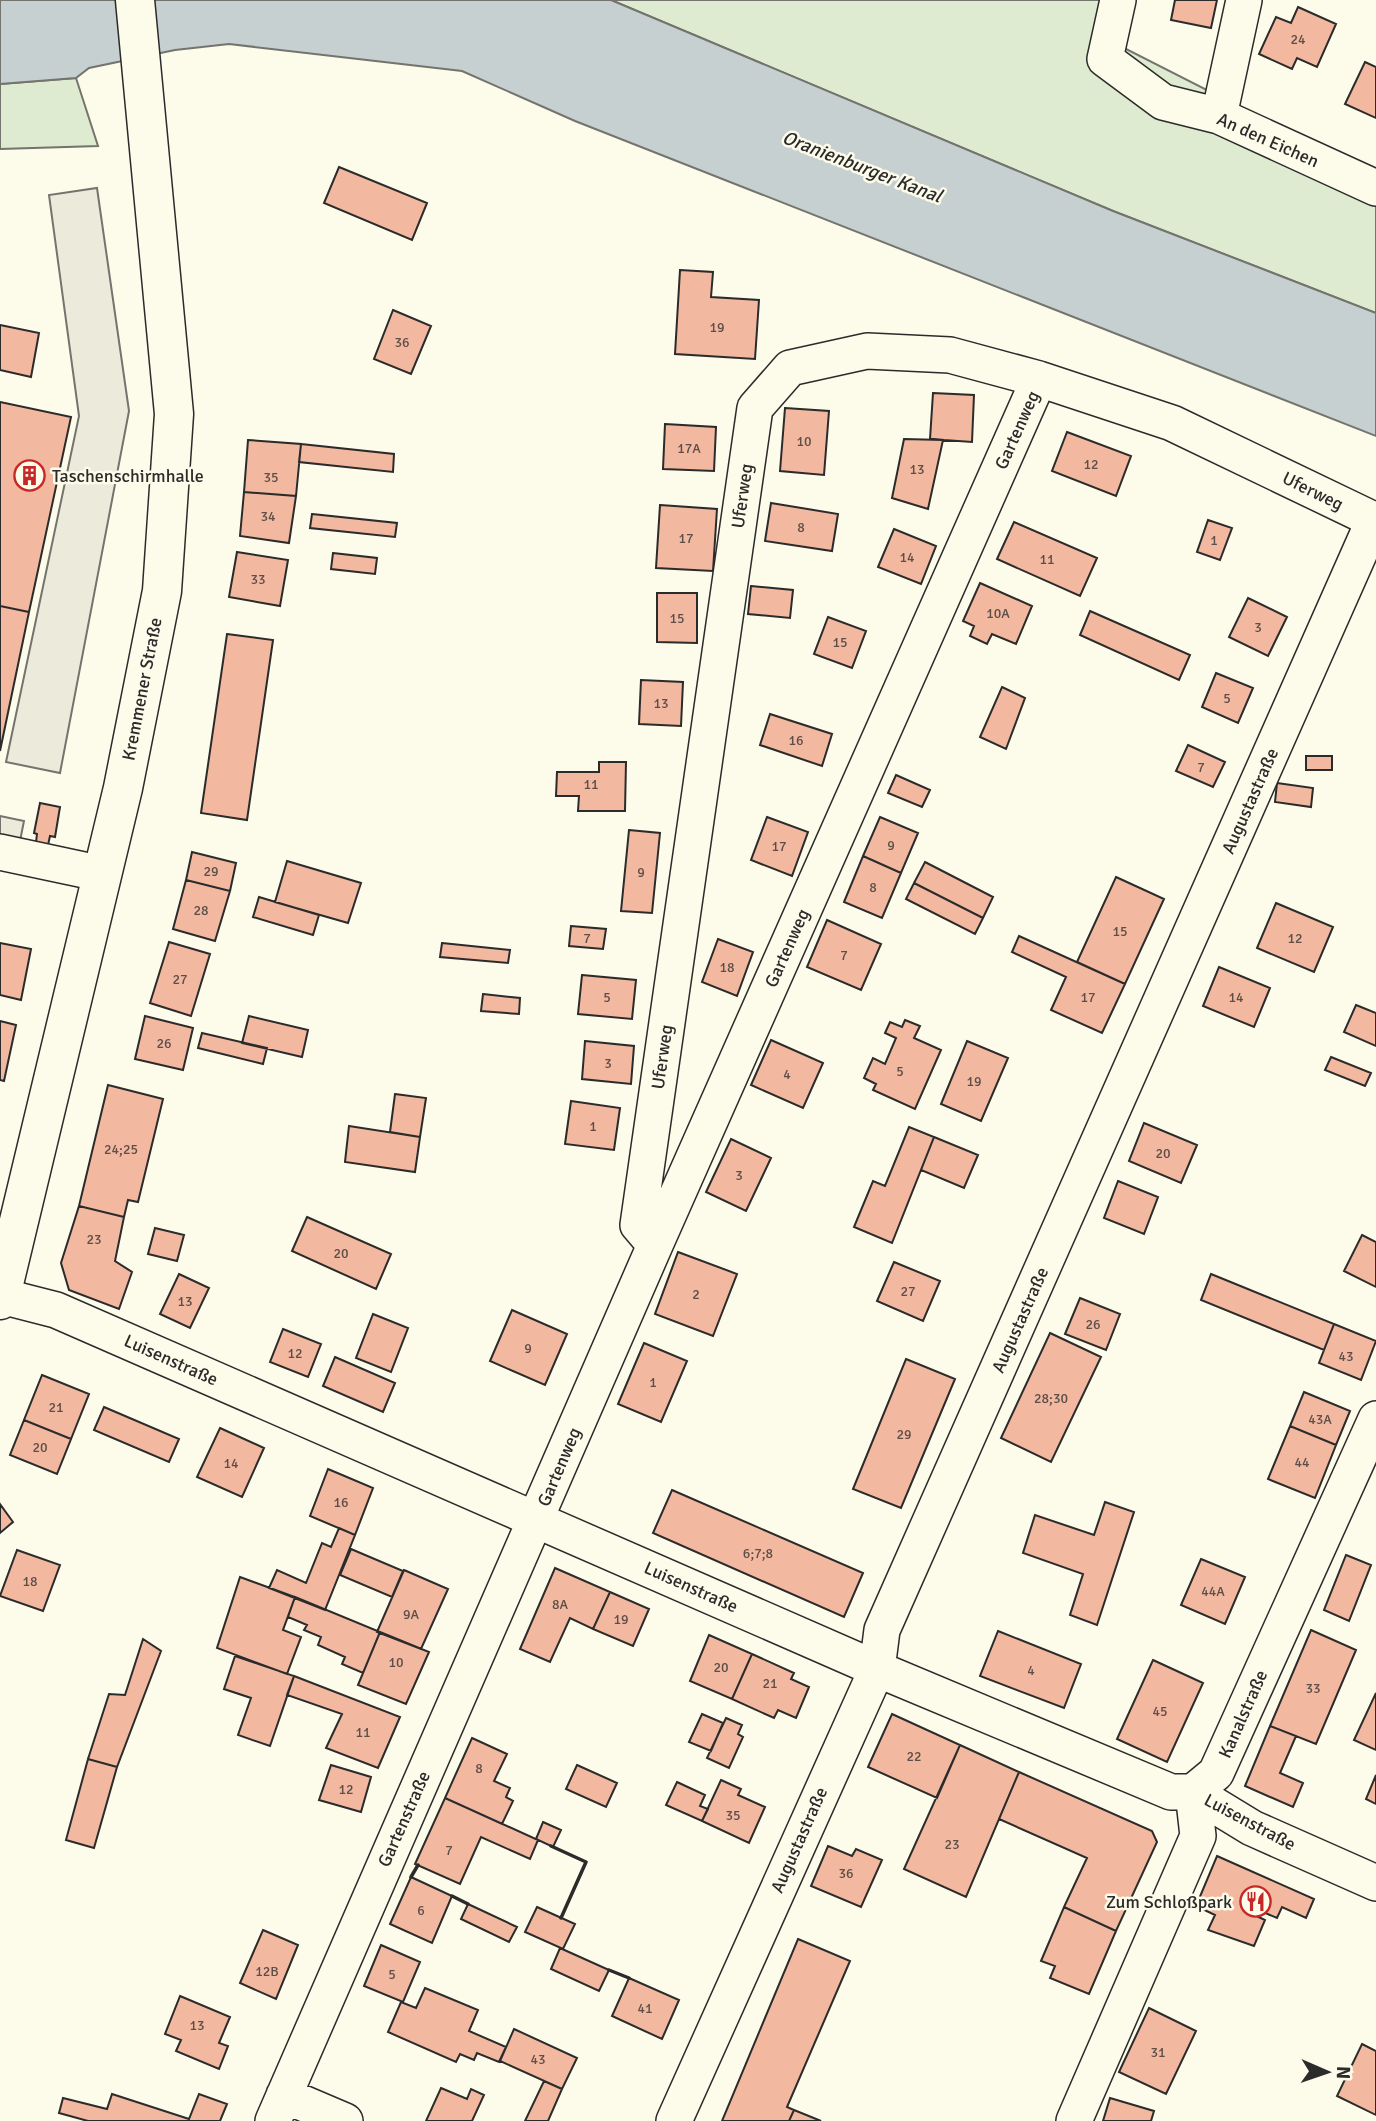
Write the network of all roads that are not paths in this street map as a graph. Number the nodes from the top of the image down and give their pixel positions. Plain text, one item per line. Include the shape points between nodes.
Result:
1 (135, 0) edge
2 (1118, 0) edge
3 (1244, 0) edge
4 (1219, 116) junction
5 (1376, 188) edge
6 (1039, 379) junction
7 (1375, 521) edge
8 (0, 852) edge
9 (103, 874) junction
10 (655, 1245) junction
11 (1, 1298) edge
12 (1376, 1419) edge
13 (536, 1518) junction
14 (877, 1669) junction
15 (1194, 1792) junction
16 (1376, 1883) edge
17 (278, 2108) edge
18 (345, 2121) edge
19 (674, 2121) edge
20 (1074, 2121) edge

1 - 9 main road, Kremmener Straße via 174,414 162,591
2 - 4 street, An den Eichen via 1105,60 1163,102
3 - 4 street
4 - 5 street, An den Eichen
6 - 7 street, Uferweg via 1172,423
6 - 10 street, Gartenweg
6 - 10 street, Uferweg via 950,355 867,351 790,368 755,408 638,1225
7 - 14 street, Augustastraße via 882,1630
8 - 9 street
9 - 11 main road, Kremmener Straße
10 - 13 street, Gartenweg
11 - 13 street, Luisenstraße via 56,1310
12 - 15 street, Kanalstraße via 1216,1773
13 - 14 street, Luisenstraße
13 - 17 street, Gartenstraße
14 - 15 street, Luisenstraße via 1171,1792
14 - 19 street, Augustastraße
15 - 16 street, Luisenstraße via 1252,1828
15 - 20 street via 1198,1836
17 - 18 street

